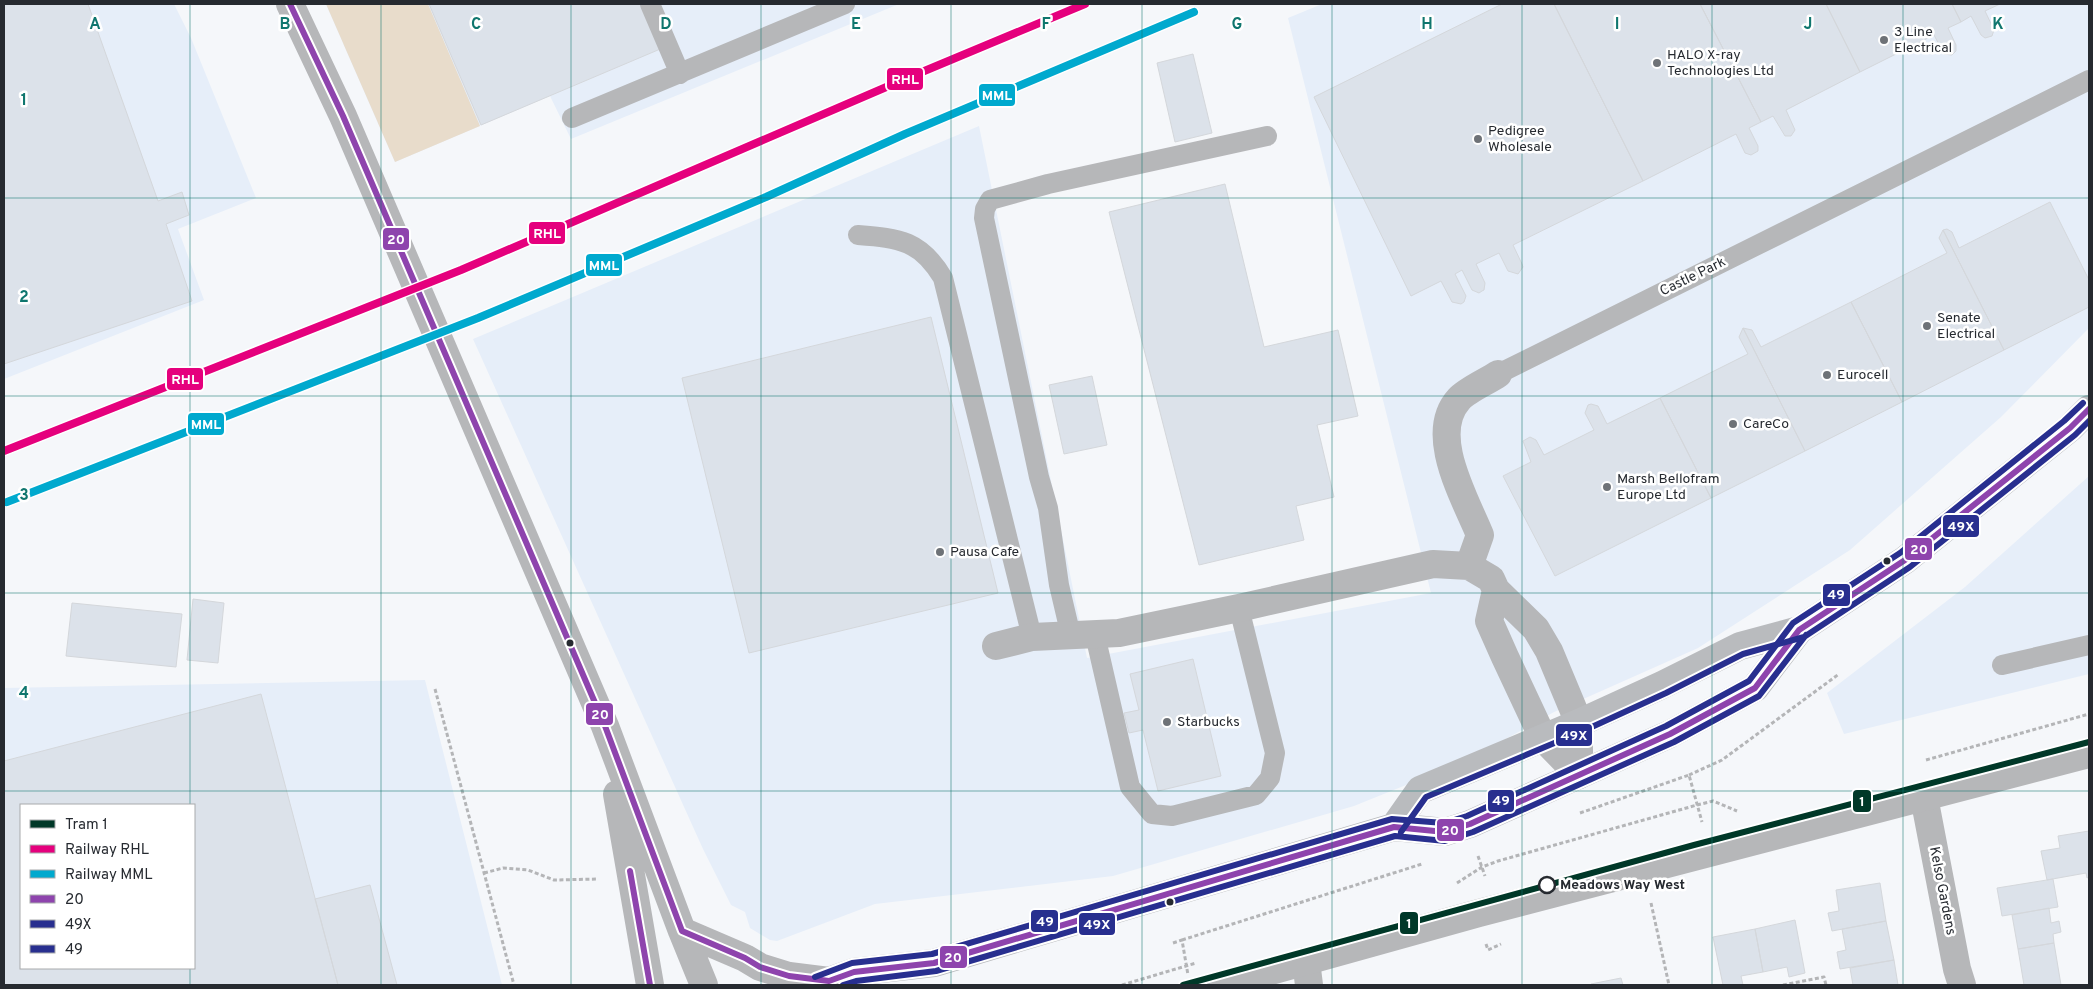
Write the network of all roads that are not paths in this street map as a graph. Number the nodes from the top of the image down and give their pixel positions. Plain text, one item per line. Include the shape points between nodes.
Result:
1 (290, 4) edge
2 (650, 4) edge
3 (845, 4) edge
4 (817, 9) edge
5 (680, 74) junction
6 (2089, 80) edge
7 (572, 118) dead end
8 (1267, 136) dead end
9 (858, 235) dead end
10 (1498, 374) joint
11 (2089, 409) edge
12 (1469, 566) junction
13 (1496, 590) junction
14 (1239, 608) junction
15 (1799, 630) junction
16 (1032, 636) junction
17 (1083, 636) junction
18 (2089, 645) edge
19 (996, 646) dead end
20 (2002, 665) dead end
21 (1579, 723) junction
22 (605, 726) junction
23 (1543, 738) junction
24 (2089, 754) edge
25 (1579, 775) junction
26 (1924, 796) junction
27 (1394, 827) junction
28 (682, 931) junction
29 (934, 963) junction
30 (1307, 973) edge
31 (824, 983) edge
32 (650, 985) edge
33 (704, 985) edge
34 (907, 985) edge
35 (1221, 985) edge
36 (1962, 985) edge

1 - 22 street via 343,116
2 - 5 lane
3 - 4 lane
4 - 5 lane
5 - 7 lane
6 - 10 lane, Castle Park
8 - 17 lane via 1048,184 990,200 985,209 984,218 1048,508 1059,585
9 - 16 lane via 887,237 918,248 933,261 943,278
10 - 12 street, Castle Park via 1459,398 1446,422 1447,453 1480,535
11 - 15 main road via 2070,428 1905,560
12 - 13 street via 1491,579
12 - 14 street via 1433,564
13 - 21 street via 1536,629 1549,651
13 - 23 street via 1489,621
14 - 17 street via 1119,633
14 - 17 lane via 1275,753 1270,778 1256,795 1172,816 1152,814 1130,787
15 - 21 main road via 1740,646
15 - 25 main road via 1755,688 1670,734
16 - 17 street
16 - 19 street
18 - 20 lane
21 - 23 main road
21 - 25 street
22 - 28 street
22 - 32 street
23 - 25 street
23 - 27 main road via 1420,790
24 - 26 street
25 - 27 main road via 1445,832
26 - 30 street via 1479,913
26 - 36 street, Kelso Gardens
27 - 29 main road
28 - 31 street via 760,967
28 - 33 street
29 - 31 main road via 854,972
29 - 34 main road
30 - 35 street

